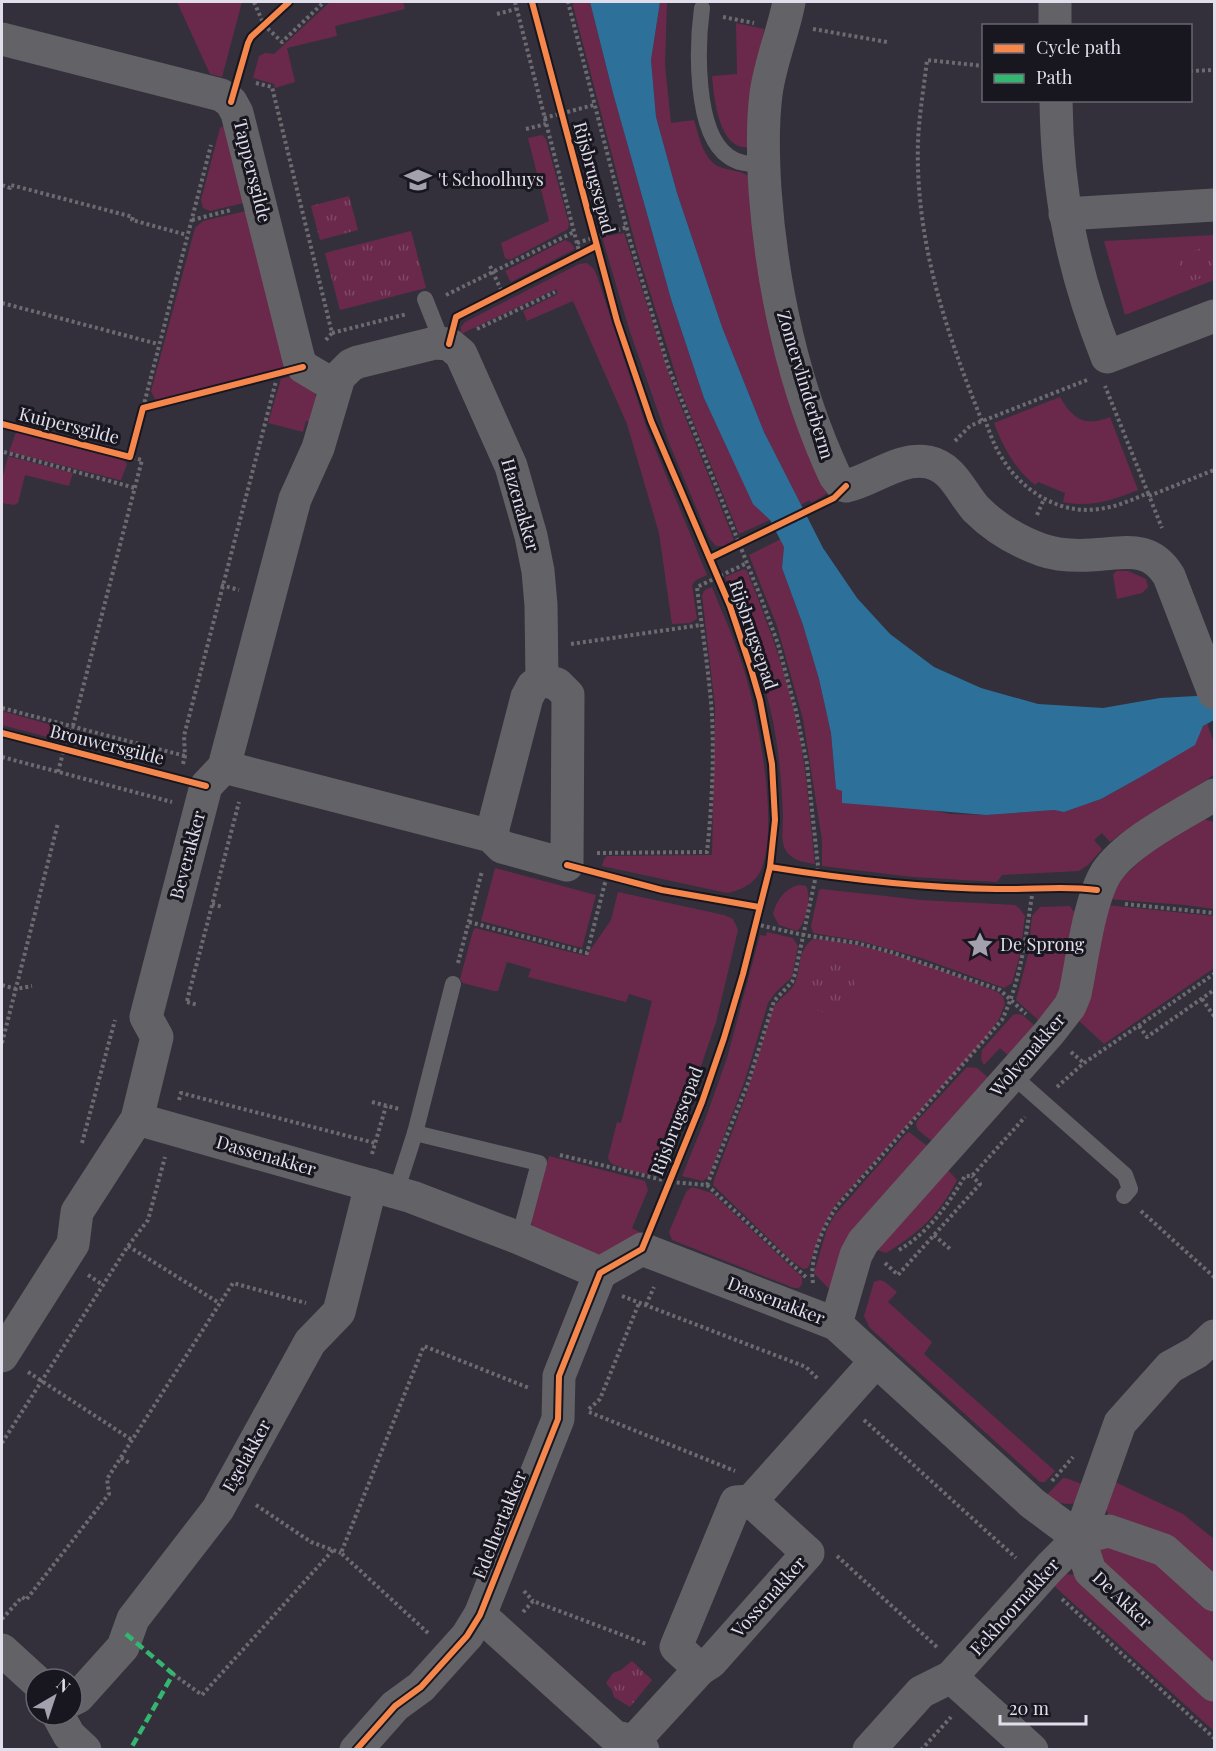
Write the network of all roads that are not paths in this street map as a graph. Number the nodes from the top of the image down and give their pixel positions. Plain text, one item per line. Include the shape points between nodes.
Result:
1 (1055, 2) edge
2 (702, 8) dead end
3 (787, 13) edge
4 (1055, 24) edge
5 (2, 39) edge
6 (1056, 102) edge
7 (764, 165) junction
8 (1215, 205) edge
9 (1065, 214) junction
10 (426, 302) road end
11 (1215, 316) edge
12 (446, 343) junction
13 (335, 386) junction
14 (1204, 634) edge
15 (542, 664) junction
16 (1211, 684) edge
17 (203, 777) junction
18 (1214, 795) edge
19 (491, 836) junction
20 (453, 984) road end
21 (1012, 1075) junction
22 (137, 1119) junction
23 (415, 1133) junction
24 (377, 1187) junction
25 (1124, 1196) road end
26 (519, 1238) junction
27 (598, 1280) junction
28 (836, 1324) junction
29 (1209, 1352) edge
30 (2, 1356) edge
31 (876, 1361) junction
32 (757, 1495) junction
33 (1079, 1538) junction
34 (1215, 1594) edge
35 (491, 1625) junction
36 (2, 1650) edge
37 (700, 1669) junction
38 (24, 1670) edge
39 (961, 1680) junction
40 (1215, 1685) edge
41 (84, 1690) edge
42 (65, 1727) edge
43 (639, 1745) edge
44 (86, 1749) edge
45 (356, 1749) edge
46 (868, 1749) edge
47 (1032, 1749) edge

1 - 4 street
2 - 7 lane via 702,90 713,138 729,157
3 - 7 street, Zomervlinderberm via 770,69
5 - 13 street, Tappersgilde via 221,95 234,90 298,360 290,370
6 - 9 street
7 - 14 street, Zomervlinderberm via 770,249 790,347 822,442 842,485 851,485 905,462 926,462 946,470 975,507 1024,543 1059,554 1091,556 1125,551 1144,555 1169,576
8 - 9 street
9 - 11 street via 1104,366
10 - 12 lane
12 - 13 street, Beverakker via 358,362 345,371
12 - 15 street, Hazenakker via 461,354 511,466 521,498 538,570
13 - 17 street, Beverakker via 318,448 295,499
14 - 16 street, Zomervlinderberm
15 - 19 street via 527,697
15 - 19 street via 568,694 567,865 502,847
17 - 19 street
17 - 22 street, Beverakker via 146,1017 157,1037
18 - 21 street, Wolvenakker via 1137,843 1106,874 1094,902 1073,1000
20 - 23 lane
21 - 25 lane via 1125,1175 1130,1190
21 - 28 street, Wolvenakker via 863,1242
22 - 24 street, Dassenakker
22 - 30 street, Beverakker via 77,1212 73,1244
23 - 24 lane
23 - 26 lane via 539,1163
24 - 26 street, Dassenakker
24 - 41 street, Egelakker via 339,1312 310,1342 213,1515 133,1618 123,1647
26 - 27 street, Dassenakker
27 - 28 street, Dassenakker via 642,1249
27 - 35 street, Edelhertakker via 559,1376 558,1419
28 - 31 street, Dassenakker
29 - 33 street via 1170,1367 1120,1423
31 - 32 street
31 - 33 street, Dassenakker via 1032,1503
32 - 37 street via 736,1502 676,1647
32 - 37 street, Vossenakker via 808,1553 711,1662
33 - 34 street via 1109,1531 1164,1550
33 - 39 street, Eekhoornakker via 1039,1579
33 - 40 street, De Akker via 1090,1571
35 - 43 street, Vossenakker via 615,1737
35 - 45 street, Edelhertakker via 467,1636
36 - 38 street
37 - 43 street, Vossenakker
39 - 46 street, Eekhoornakker via 921,1692
39 - 47 street
42 - 44 street

